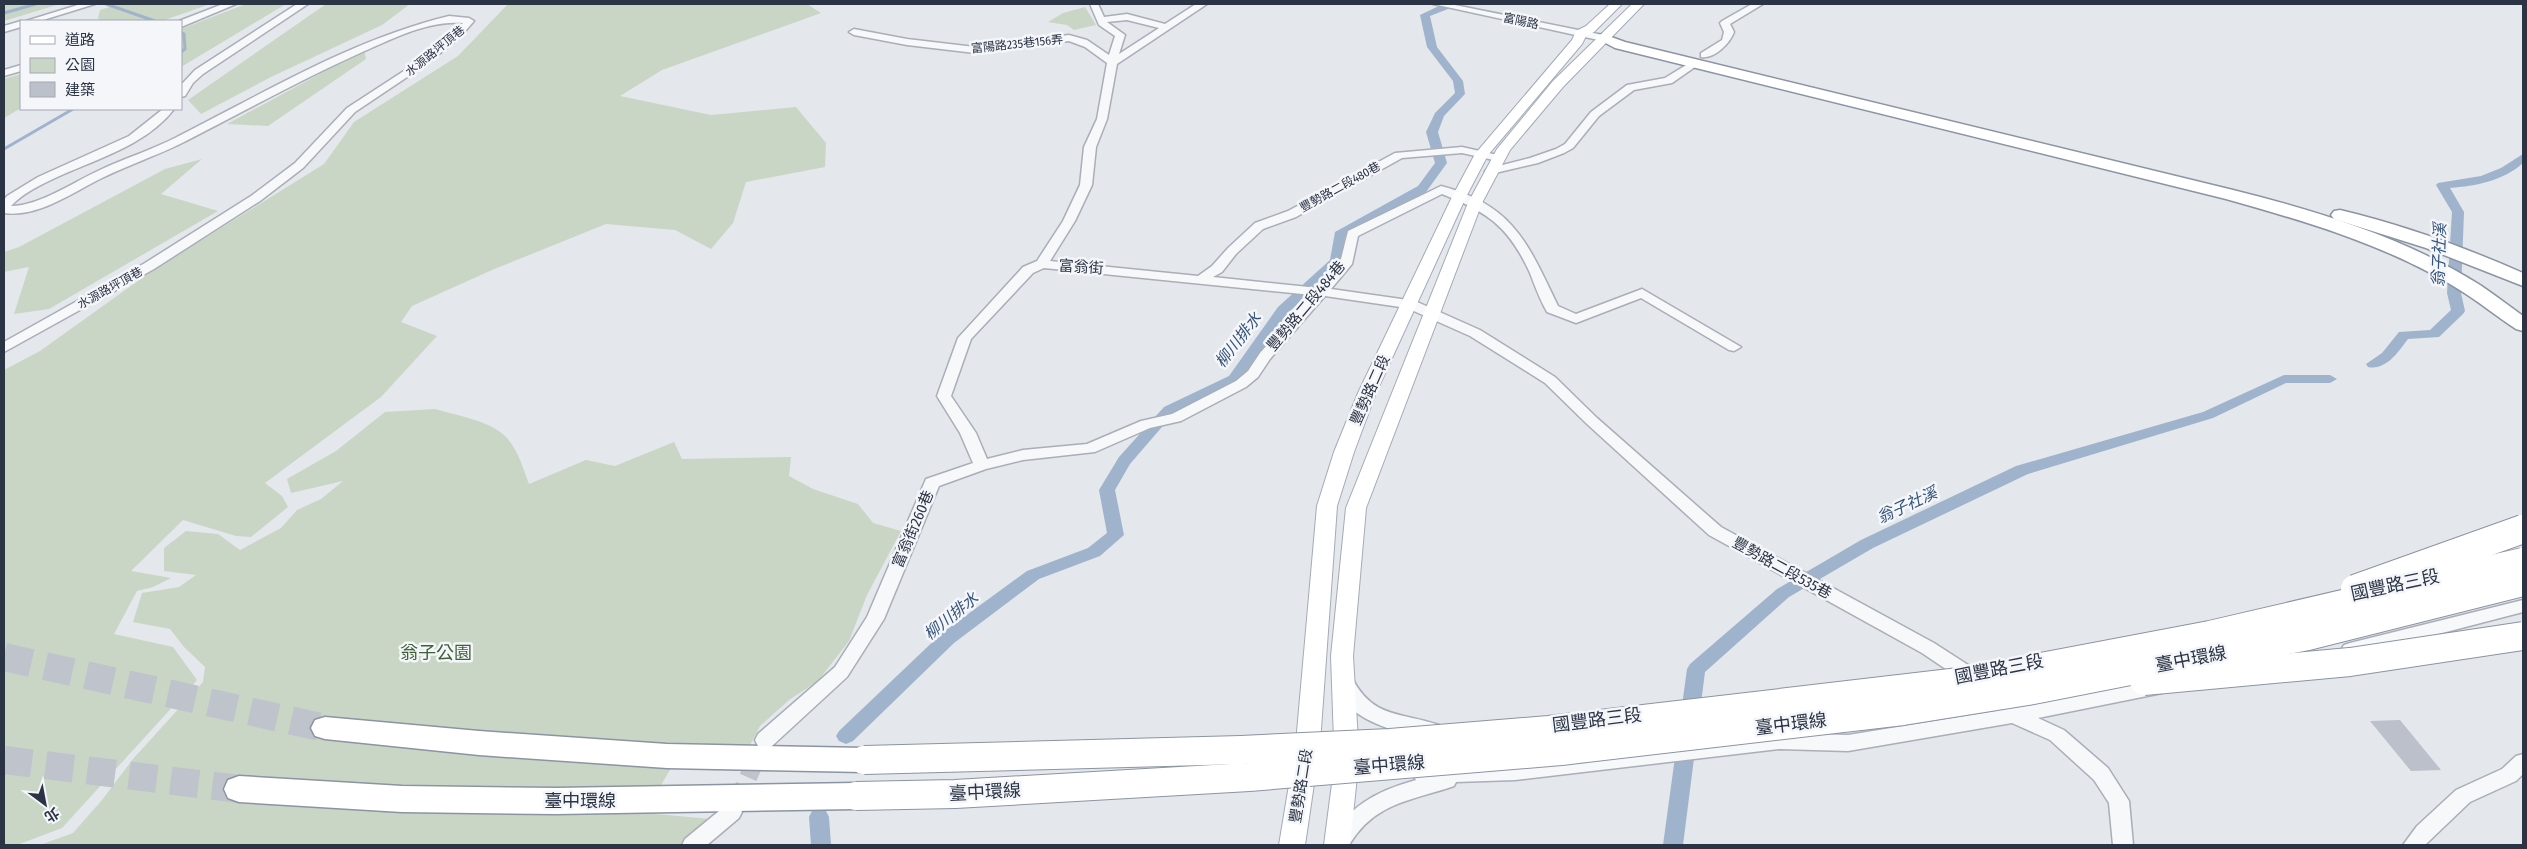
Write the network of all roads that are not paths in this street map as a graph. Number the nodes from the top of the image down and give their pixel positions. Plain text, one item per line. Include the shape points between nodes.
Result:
1 (90, 4) edge
2 (231, 4) edge
3 (304, 4) edge
4 (1094, 4) edge
5 (1202, 4) edge
6 (1438, 4) edge
7 (1616, 4) edge
8 (1638, 4) edge
9 (1758, 4) edge
10 (34, 20) edge
11 (1100, 20) junction
12 (20, 24) edge
13 (182, 24) edge
14 (1165, 27) junction
15 (4, 30) edge
16 (854, 32) dead end
17 (1580, 34) junction
18 (1603, 38) junction
19 (1705, 56) dead end
20 (1114, 62) junction
21 (1691, 65) dead end
22 (20, 68) edge
23 (4, 73) edge
24 (182, 92) edge
25 (168, 110) edge
26 (1904, 113) junction
27 (1482, 154) junction
28 (1494, 165) junction
29 (1459, 197) junction
30 (1475, 203) junction
31 (4, 207) edge
32 (1042, 264) junction
33 (1203, 278) junction
34 (2523, 280) edge
35 (1317, 291) junction
36 (1410, 304) junction
37 (1432, 313) junction
38 (2523, 325) edge
39 (1734, 347) dead end
40 (4, 348) edge
41 (1146, 424) joint
42 (982, 465) junction
43 (2523, 529) edge
44 (2523, 557) edge
45 (2523, 562) edge
46 (2523, 583) edge
47 (2523, 606) edge
48 (2210, 635) junction
49 (2523, 636) edge
50 (1972, 676) junction
51 (1343, 677) junction
52 (2028, 691) junction
53 (2005, 707) junction
54 (325, 728) tunnel mouth
55 (1466, 735) junction
56 (765, 740) tunnel mouth
57 (1346, 741) junction
58 (1308, 743) junction
59 (2523, 762) edge
60 (1467, 774) junction
61 (1345, 776) junction
62 (1302, 782) junction
63 (239, 789) tunnel mouth
64 (732, 812) tunnel mouth
65 (692, 845) edge
66 (1292, 845) edge
67 (1338, 845) edge
68 (2123, 845) edge
69 (2414, 845) edge

1 - 10 street
2 - 13 street
3 - 24 street via 199,72
4 - 11 street
5 - 14 street
6 - 17 street, 富陽路
7 - 17 main road, 豐勢路二段 via 1590,29
8 - 18 main road, 豐勢路二段
9 - 19 street via 1725,23 1729,32 1726,41
11 - 14 street via 1127,17
11 - 20 street, 富翁街 via 1120,35
12 - 15 street
14 - 20 street
16 - 20 street, 富陽路235巷156弄 via 975,50 1069,38 1082,40 1098,55
17 - 18 street, 富陽路
17 - 27 main road, 豐勢路二段 via 1578,41
18 - 26 highway via 1620,45
18 - 28 main road, 豐勢路二段 via 1558,84
20 - 32 street, 富翁街 via 1102,119 1090,147 1086,185 1069,221
21 - 28 street via 1668,81 1631,87 1588,121 1560,151 1526,163
22 - 23 street
25 - 31 street, 水源路坪頂巷 via 152,127 27,188 6,202
26 - 34 highway via 2378,225 2444,247
26 - 38 highway via 2321,220 2434,268
27 - 28 street, 豐勢路二段480巷
27 - 29 main road, 豐勢路二段
27 - 33 street, 豐勢路二段480巷 via 1462,150 1399,155 1292,214 1259,226 1217,269
28 - 30 main road, 豐勢路二段
29 - 30 street
29 - 35 street, 豐勢路二段484巷 via 1442,190 1352,234 1346,264
29 - 36 main road, 豐勢路二段
30 - 37 main road, 豐勢路二段
30 - 39 street via 1496,215 1518,240 1552,309 1576,319 1642,293
31 - 40 street, 水源路坪頂巷 via 6,210 22,210 35,206 169,145 320,66 415,24 449,16 465,17 470,21 399,80 347,113 317,148 254,200 168,255
32 - 33 street, 富翁街
32 - 42 street via 1028,270 965,338 944,396 968,433
33 - 35 street, 富翁街
35 - 36 street, 富翁街
35 - 41 street, 豐勢路二段484巷 via 1253,374 1241,384 1176,418
36 - 37 street, 豐勢路二段535巷
36 - 58 main road, 豐勢路二段 via 1367,393 1327,506
37 - 50 street, 豐勢路二段535巷 via 1475,333 1550,380 1705,524 1928,648
37 - 51 main road, 豐勢路二段 via 1356,508 1342,656
41 - 42 street, 富翁街260巷 via 1090,449 1023,455
42 - 56 street, 富翁街260巷 via 932,483 870,627 841,672
43 - 48 highway, bridge
44 - 50 street, 國豐路三段
45 - 48 highway, 臺中環線, bridge
46 - 52 highway, 臺中環線, bridge via 2308,636
46 - 53 highway via 2318,636
47 - 53 street via 2298,662
48 - 54 highway, 臺中環線, bridge via 1968,681 1549,730 1390,743 864,760 667,756 479,744
49 - 52 highway, bridge via 2350,662
50 - 53 street, 豐勢路二段535巷
50 - 55 street, 國豐路三段
51 - 55 street, 國豐路三段 via 1354,698 1381,719
51 - 57 main road, 豐勢路二段
52 - 63 highway, 臺中環線, bridge via 1903,711 1561,751 1200,780 955,794 556,801 402,798
53 - 60 street via 1953,727 1848,743 1779,741 1515,772
53 - 68 street, 豐勢路二段535巷 via 2057,735 2101,774 2119,801
55 - 57 street, 國豐路三段
57 - 58 street, 國豐路三段
57 - 61 main road, 豐勢路二段
58 - 62 main road, 豐勢路二段
59 - 69 street via 2509,775 2463,796
60 - 61 street
60 - 67 street via 1371,805 1351,822
61 - 62 street
61 - 67 main road, 豐勢路二段
62 - 66 main road, 豐勢路二段
64 - 65 street

